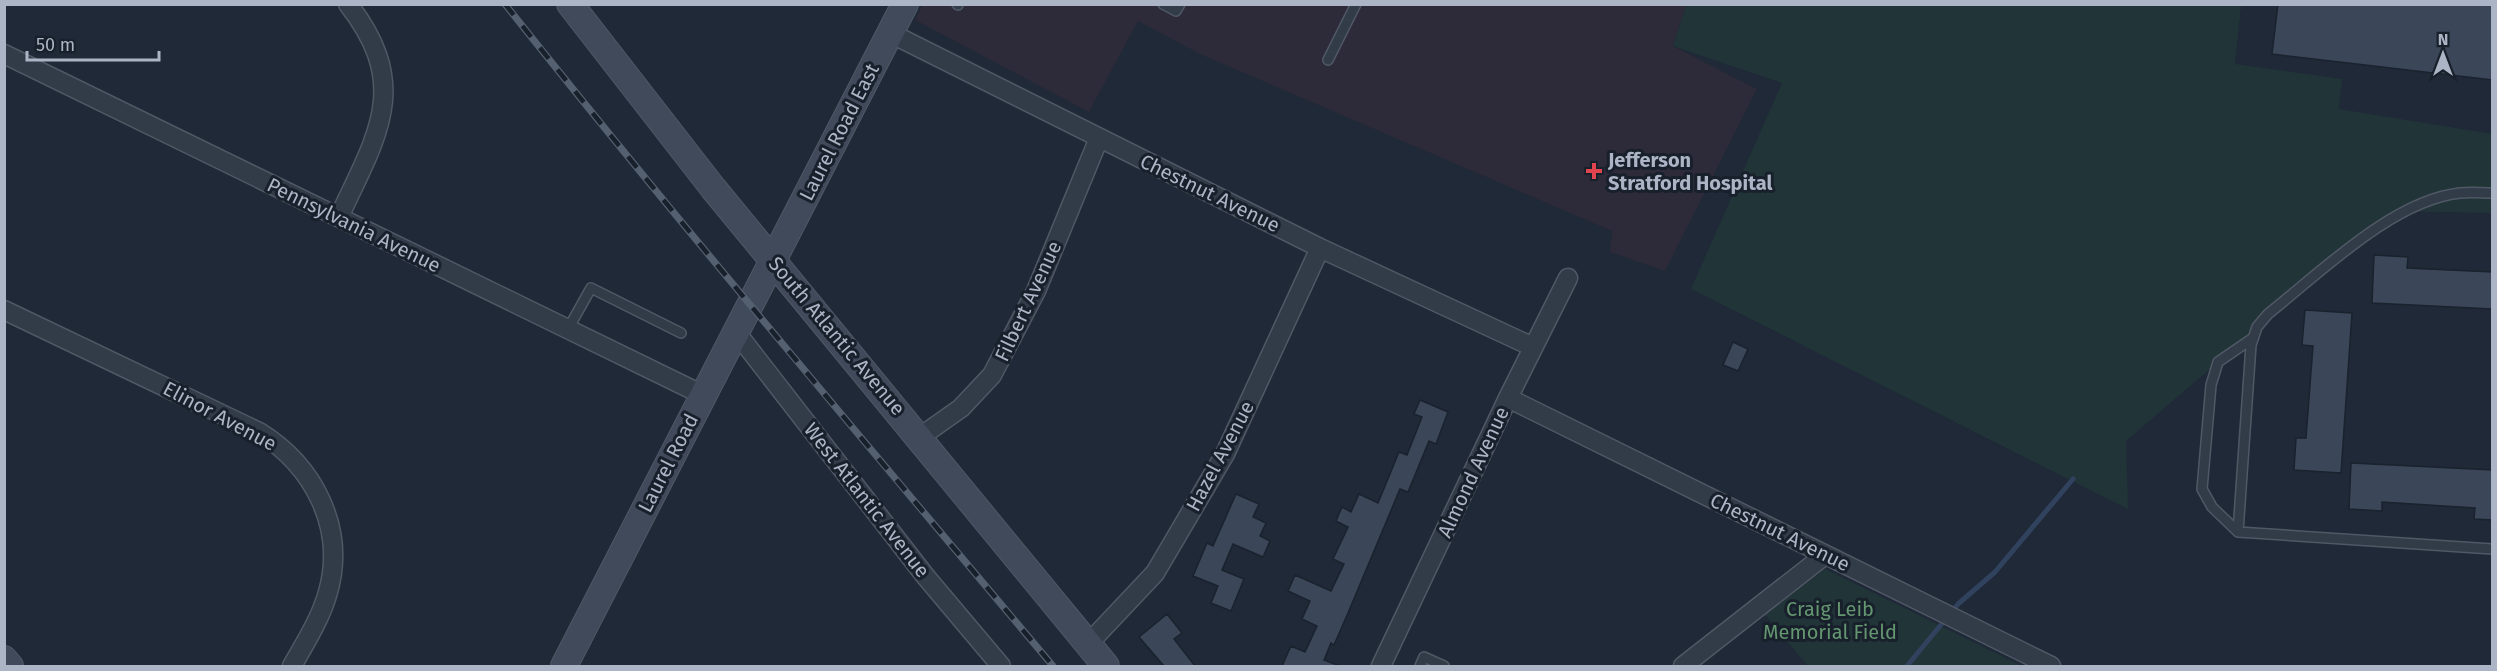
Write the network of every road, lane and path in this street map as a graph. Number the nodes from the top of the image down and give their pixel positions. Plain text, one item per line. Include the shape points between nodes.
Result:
1 (348, 4) edge
2 (570, 4) edge
3 (904, 4) edge
4 (1163, 4) edge
5 (1180, 4) edge
6 (1356, 4) edge
7 (890, 33) junction
8 (4, 54) edge
9 (1328, 60) dead end
10 (1099, 138) junction
11 (2493, 193) edge
12 (339, 217) junction
13 (1320, 248) junction
14 (773, 260) junction
15 (1568, 278) dead end
16 (4, 310) edge
17 (568, 329) junction
18 (736, 332) junction
19 (681, 333) dead end
20 (2253, 338) junction
21 (1533, 348) junction
22 (703, 395) junction
23 (1508, 398) junction
24 (920, 437) junction
25 (2238, 532) junction
26 (2493, 549) edge
27 (1825, 555) junction
28 (1088, 644) junction
29 (4, 659) edge
30 (10, 666) edge
31 (292, 666) edge
32 (564, 666) edge
33 (1001, 666) edge
34 (1106, 666) edge
35 (1381, 666) edge
36 (1420, 666) edge
37 (1444, 666) edge
38 (1683, 666) edge
39 (2051, 666) edge

1 - 12 street via 377,51 384,93 379,127
2 - 14 street, South Atlantic Avenue
3 - 7 street, Laurel Road East
4 - 5 lane via 1176,12
6 - 9 lane
7 - 10 street, Chestnut Avenue
7 - 14 street, Laurel Road East
8 - 12 street, Pennsylvania Avenue
10 - 13 street, Chestnut Avenue
10 - 24 street, Filbert Avenue via 1036,291 992,375 962,408
11 - 20 lane via 2444,196 2379,225 2268,314
12 - 17 street, Pennsylvania Avenue
13 - 21 street, Chestnut Avenue
13 - 28 street, Hazel Avenue via 1225,454 1155,573
14 - 18 street, Laurel Road
14 - 24 street, South Atlantic Avenue
15 - 21 street, Almond Avenue
16 - 31 street, Elinor Avenue via 260,432 303,469 328,519 332,569 324,605
17 - 19 lane via 591,288
17 - 22 street, Pennsylvania Avenue
18 - 22 street, Laurel Road
18 - 33 street, West Atlantic Avenue via 926,577
20 - 25 lane
20 - 25 lane via 2218,362 2211,385 2202,489 2212,507
21 - 23 street, Almond Avenue
22 - 32 street, Laurel Road
23 - 27 street, Chestnut Avenue
23 - 35 street, Almond Avenue
24 - 28 street, South Atlantic Avenue
25 - 26 lane
27 - 38 street
27 - 39 street, Chestnut Avenue
28 - 34 street, South Atlantic Avenue
29 - 30 street
36 - 37 lane via 1425,657

